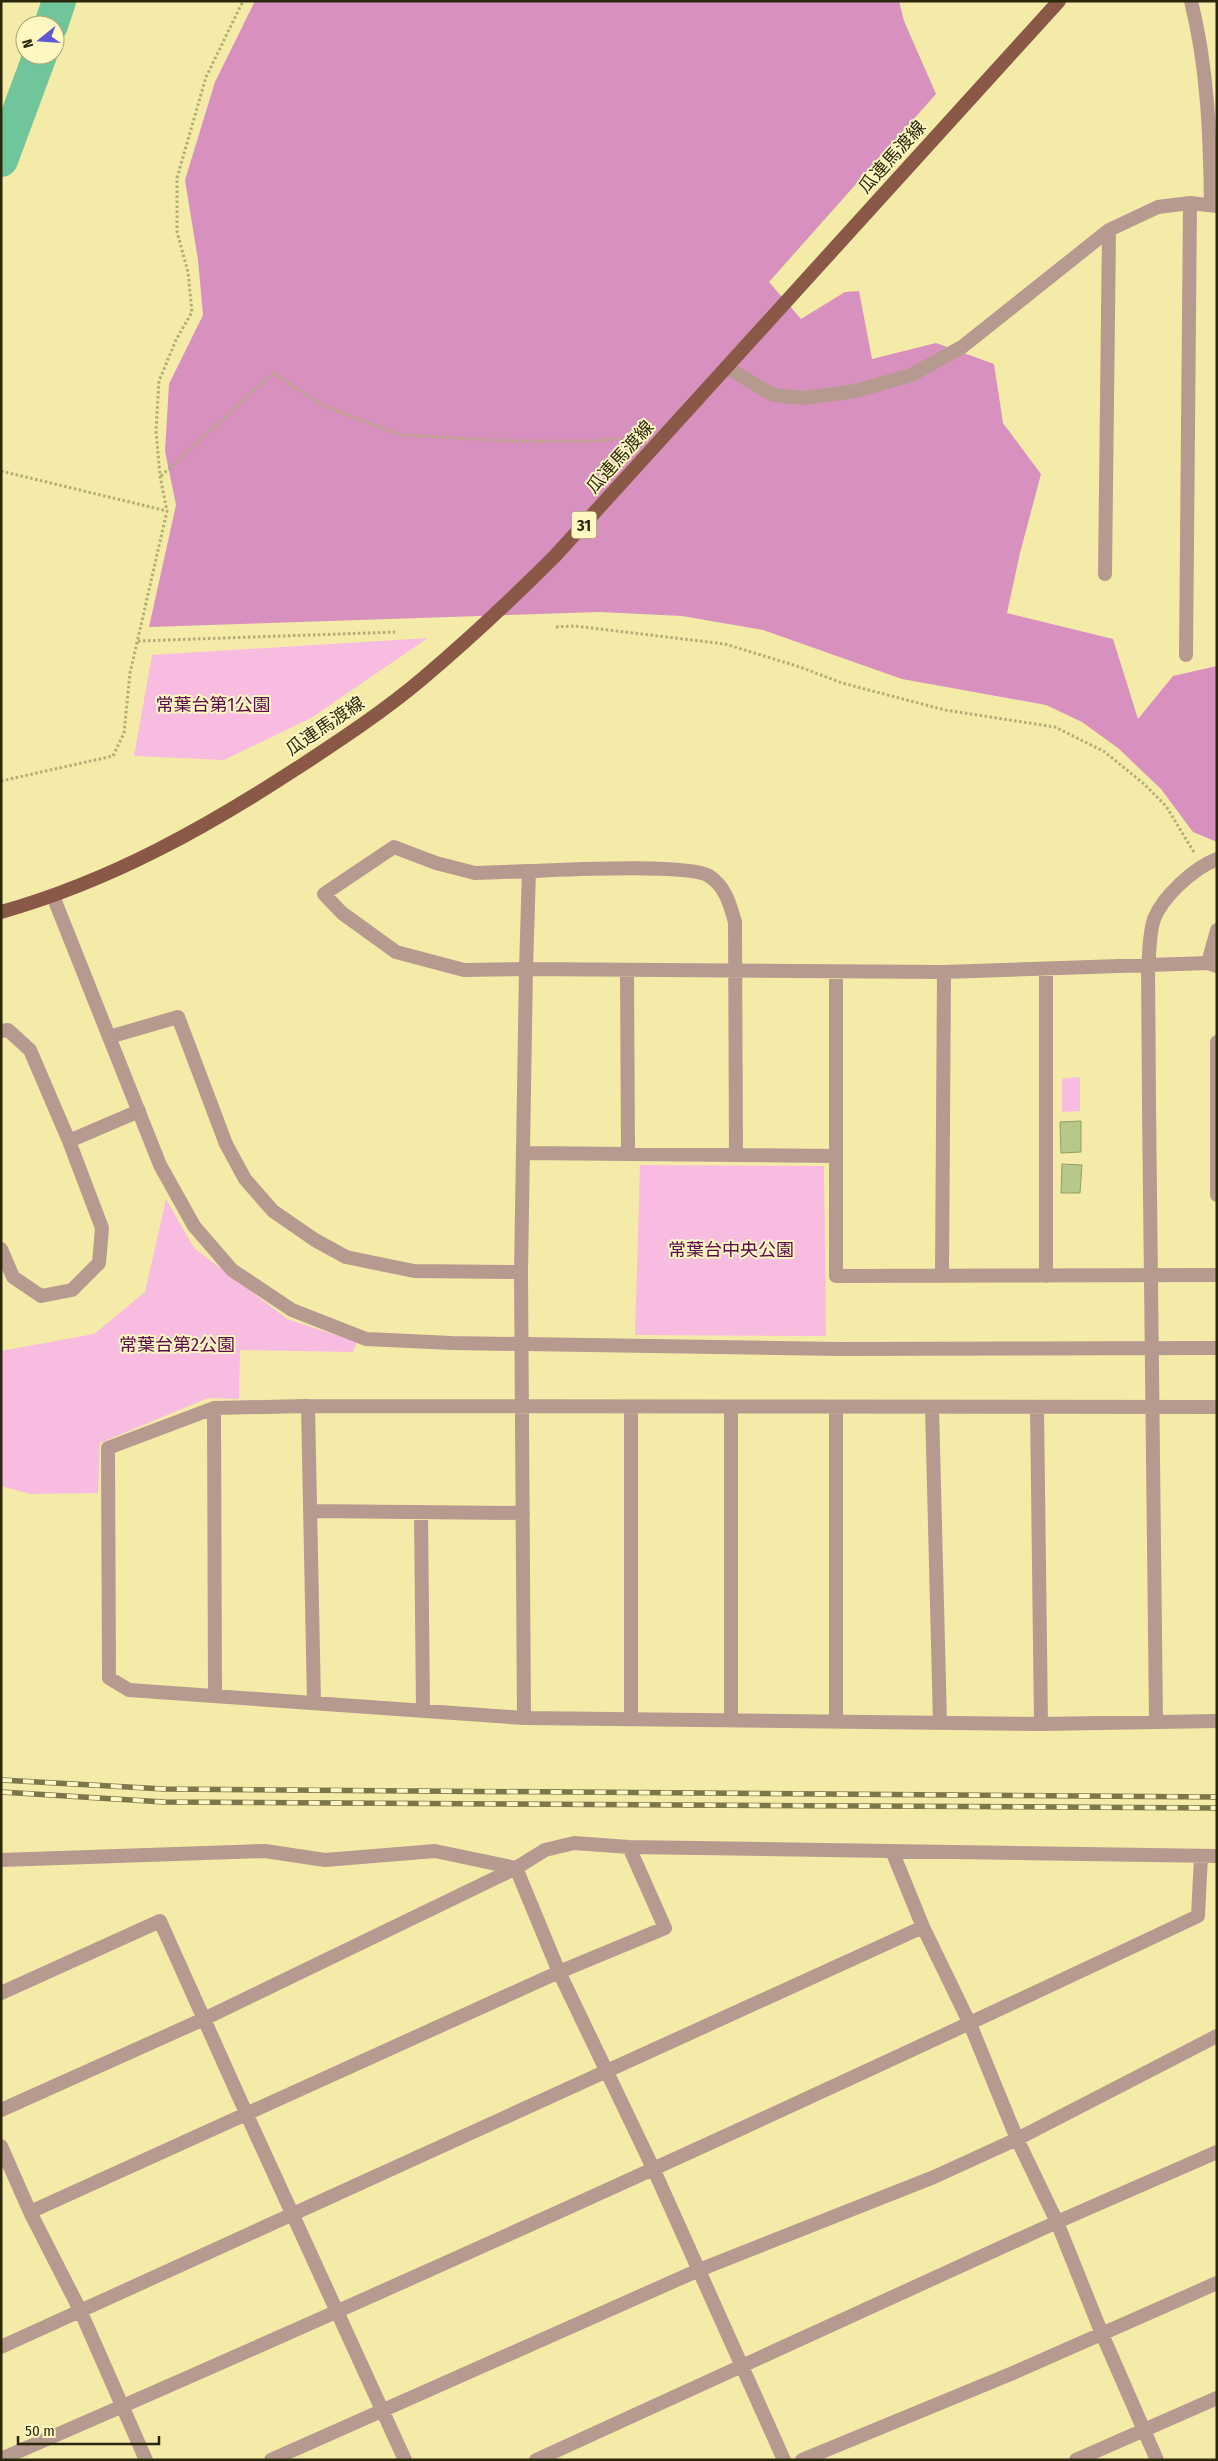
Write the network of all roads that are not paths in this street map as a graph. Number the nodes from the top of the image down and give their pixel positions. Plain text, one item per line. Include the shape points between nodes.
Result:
1 (1060, 1) edge
2 (1191, 1) edge
3 (1190, 203) junction
4 (1214, 205) edge
5 (1109, 230) junction
6 (726, 367) junction
7 (1105, 574) dead end
8 (1186, 655) dead end
9 (1217, 859) edge
10 (529, 871) junction
11 (53, 896) junction
12 (1, 912) edge
13 (1217, 930) edge
14 (1212, 964) edge
15 (1148, 965) junction
16 (526, 969) junction
17 (1046, 969) junction
18 (627, 971) junction
19 (734, 971) junction
20 (836, 972) junction
21 (944, 972) junction
22 (1, 1031) edge
23 (109, 1037) junction
24 (1217, 1042) edge
25 (139, 1111) junction
26 (69, 1141) junction
27 (523, 1154) junction
28 (628, 1154) junction
29 (736, 1155) junction
30 (836, 1156) junction
31 (1217, 1195) edge
32 (1, 1249) edge
33 (521, 1272) junction
34 (1217, 1275) edge
35 (942, 1276) junction
36 (1046, 1276) junction
37 (1151, 1276) junction
38 (521, 1344) junction
39 (1150, 1348) junction
40 (1217, 1348) edge
41 (308, 1406) junction
42 (521, 1407) junction
43 (631, 1407) junction
44 (731, 1407) junction
45 (836, 1407) junction
46 (932, 1407) junction
47 (1037, 1407) junction
48 (1150, 1407) junction
49 (1217, 1407) edge
50 (214, 1408) junction
51 (310, 1511) junction
52 (422, 1512) junction
53 (522, 1513) junction
54 (215, 1696) junction
55 (314, 1702) junction
56 (423, 1710) junction
57 (524, 1718) junction
58 (631, 1719) junction
59 (732, 1720) junction
60 (1156, 1721) junction
61 (1217, 1721) edge
62 (836, 1722) junction
63 (940, 1723) junction
64 (1041, 1724) junction
65 (629, 1847) junction
66 (892, 1851) junction
67 (1202, 1856) junction
68 (1217, 1856) edge
69 (1, 1860) edge
70 (516, 1868) junction
71 (923, 1927) junction
72 (559, 1972) junction
73 (1, 1993) edge
74 (204, 2019) junction
75 (970, 2024) junction
76 (1217, 2036) edge
77 (605, 2070) junction
78 (1, 2110) edge
79 (246, 2115) junction
80 (1017, 2139) junction
81 (1, 2146) edge
82 (1217, 2152) edge
83 (653, 2168) junction
84 (30, 2212) junction
85 (291, 2213) junction
86 (1057, 2222) junction
87 (699, 2270) junction
88 (1217, 2283) edge
89 (80, 2310) junction
90 (338, 2312) junction
91 (1102, 2334) junction
92 (1, 2347) edge
93 (743, 2367) junction
94 (1217, 2398) edge
95 (122, 2407) junction
96 (382, 2409) junction
97 (1144, 2431) junction
98 (1, 2459) edge
99 (146, 2460) edge
100 (271, 2460) edge
101 (405, 2460) edge
102 (536, 2460) edge
103 (784, 2460) edge
104 (802, 2460) edge
105 (1076, 2460) edge
106 (1157, 2460) edge

1 - 6 main road, 瓜連馬渡線 / 31
2 - 4 street via 1200,38 1209,107
3 - 4 street
3 - 5 street via 1158,207
3 - 8 street
5 - 6 street via 962,347 911,375 856,391 804,398 772,395
5 - 7 street
6 - 11 main road, 瓜連馬渡線 / 31 via 555,556 493,617 420,681 357,729 162,850
9 - 15 street via 1202,865 1172,892 1154,919
10 - 16 street
10 - 16 street via 475,873 394,847 324,894 342,913 396,952 464,970
10 - 19 street via 683,869 709,876 727,894 734,922
11 - 12 main road, 瓜連馬渡線 / 31
11 - 23 street
13 - 14 street
14 - 15 street
15 - 17 street
15 - 37 street
16 - 18 street
16 - 27 street
17 - 21 street
17 - 36 street
18 - 19 street
18 - 28 street
19 - 20 street
19 - 29 street
20 - 21 street
20 - 30 street
21 - 35 street
22 - 26 street via 8,1030 30,1050
23 - 25 street
23 - 33 street via 178,1017 226,1144 245,1179 273,1211 315,1240 346,1257 414,1271
24 - 31 street
25 - 26 street
25 - 38 street via 160,1165 194,1226 232,1270 292,1310 366,1339
26 - 32 street via 102,1228 99,1263 72,1290 41,1296 13,1277
27 - 28 street
27 - 33 street
28 - 29 street
29 - 30 street
30 - 35 street via 836,1276
33 - 38 street
34 - 37 street
35 - 36 street
36 - 37 street
37 - 39 street
38 - 39 street via 838,1349
38 - 42 street
39 - 40 street
39 - 48 street
41 - 42 street
41 - 50 street
41 - 51 street
42 - 43 street
42 - 53 street
43 - 44 street
43 - 58 street
44 - 45 street
44 - 59 street
45 - 46 street
45 - 62 street
46 - 47 street
46 - 63 street
47 - 48 street
47 - 64 street
48 - 49 street
48 - 60 street
50 - 54 street
50 - 54 street via 108,1448 108,1468 109,1678 129,1690
51 - 52 street
51 - 55 street
52 - 53 street
52 - 56 street
53 - 57 street
54 - 55 street
55 - 56 street
56 - 57 street
57 - 58 street
58 - 59 street
59 - 62 street
60 - 61 street
60 - 64 street
62 - 63 street
63 - 64 street
65 - 66 street
65 - 70 street via 574,1843 545,1850
65 - 72 street via 665,1928
66 - 67 street
66 - 71 street
67 - 68 street
67 - 75 street via 1198,1916
69 - 70 street via 265,1851 324,1860 436,1851
70 - 72 street
70 - 74 street
71 - 75 street
71 - 77 street
72 - 77 street
72 - 79 street
73 - 74 street via 160,1921
74 - 78 street
74 - 79 street
75 - 80 street
75 - 83 street
76 - 80 street
77 - 83 street
77 - 85 street
79 - 84 street
79 - 85 street
80 - 86 street
80 - 87 street via 934,2177
81 - 84 street
82 - 86 street
83 - 87 street
83 - 90 street
84 - 89 street
85 - 89 street
85 - 90 street
86 - 91 street
86 - 93 street
87 - 93 street
87 - 96 street
88 - 91 street
89 - 92 street
89 - 95 street
90 - 95 street
90 - 96 street
91 - 97 street
91 - 104 street
93 - 102 street
93 - 103 street
94 - 97 street
95 - 98 street
95 - 99 street
96 - 100 street
96 - 101 street
97 - 105 street
97 - 106 street

